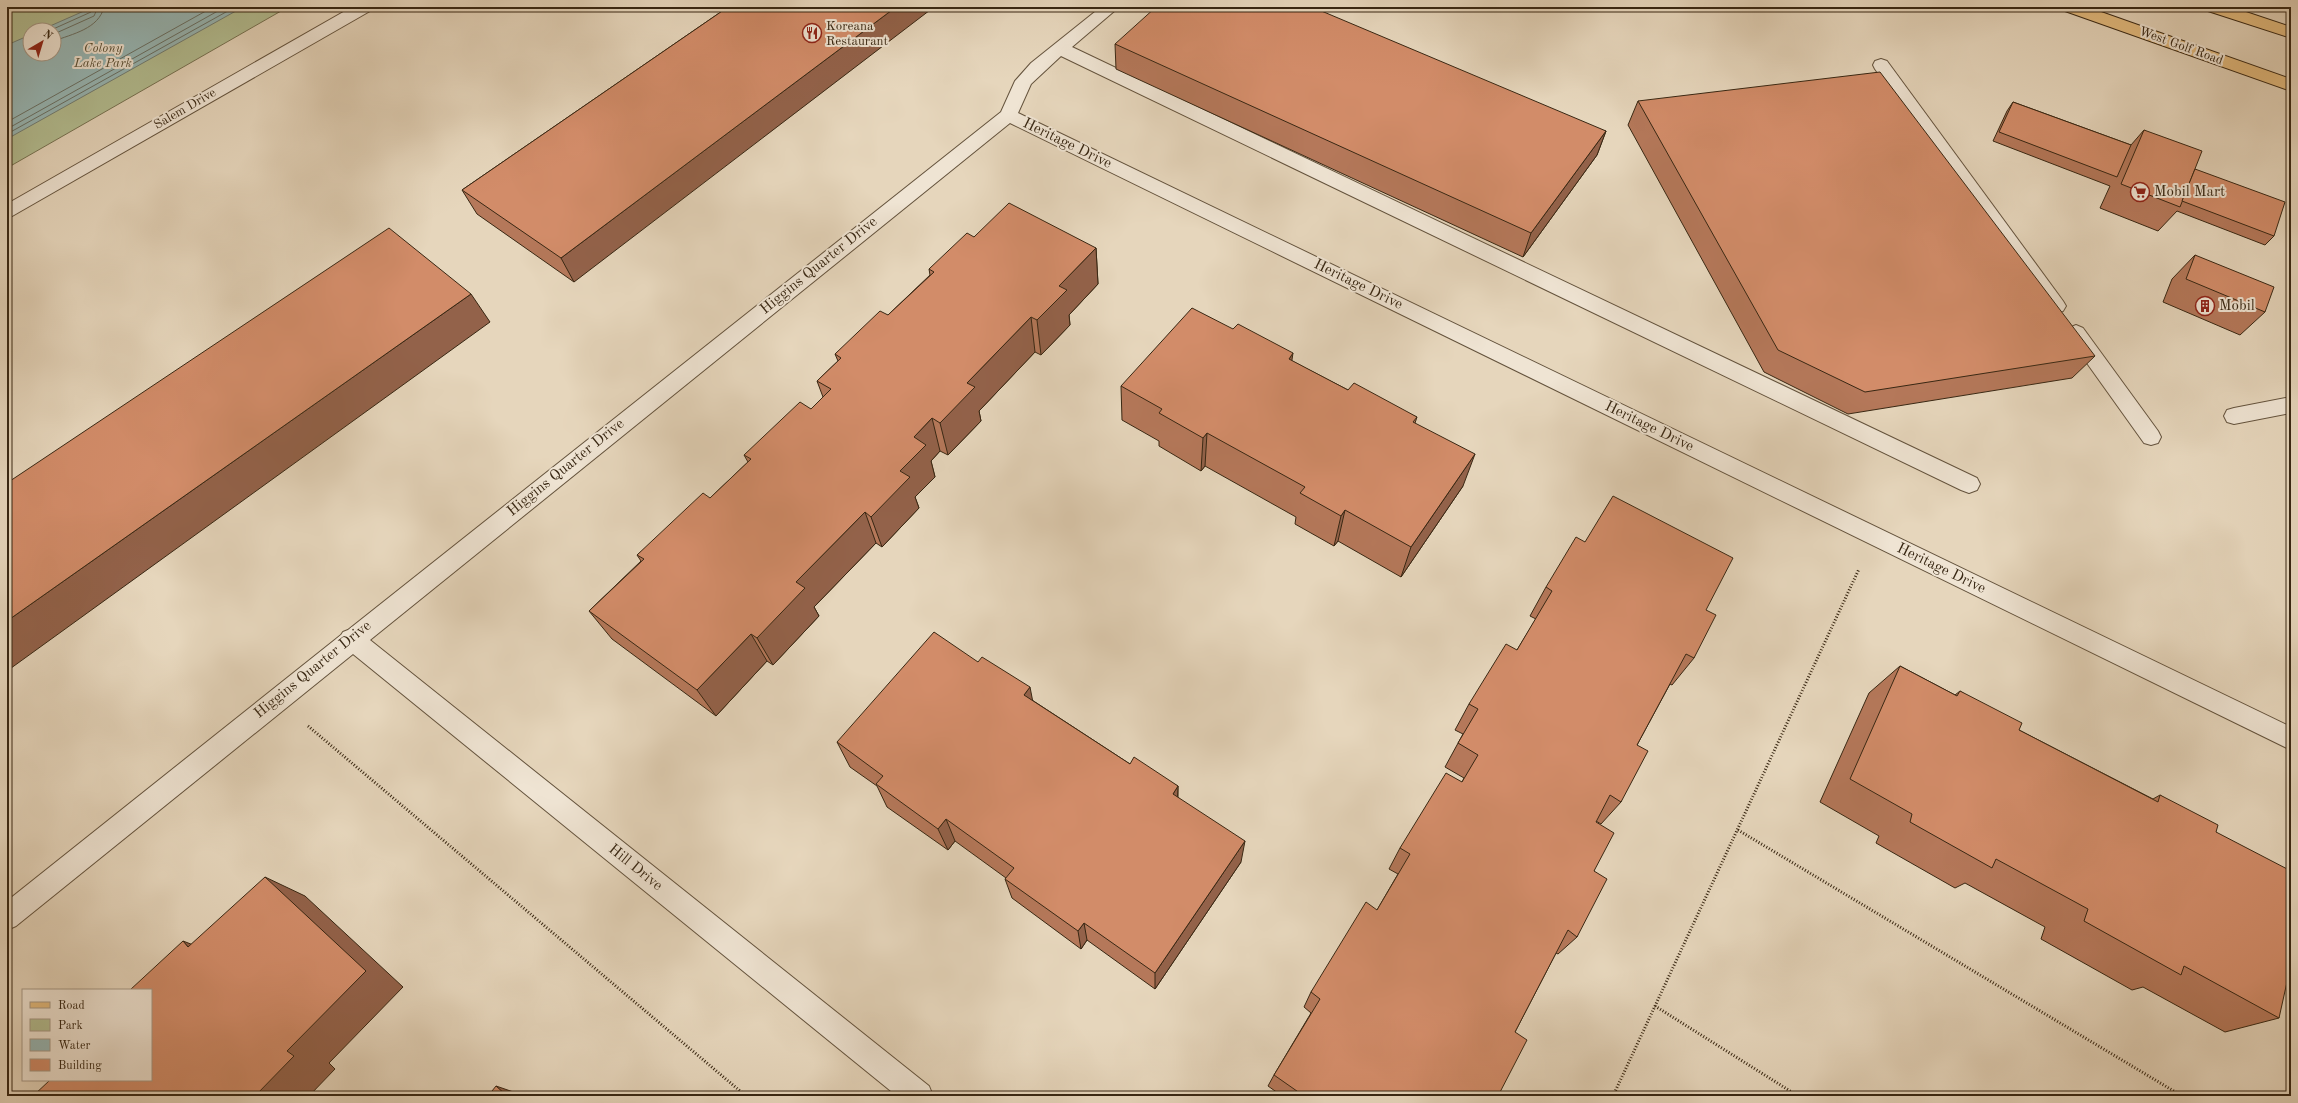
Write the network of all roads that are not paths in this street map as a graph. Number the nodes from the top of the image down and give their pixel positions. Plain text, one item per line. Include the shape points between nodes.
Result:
1 (364, 7) edge
2 (1111, 7) edge
3 (2070, 7) edge
4 (2214, 7) edge
5 (2251, 7) edge
6 (2274, 27) junction
7 (2291, 33) edge
8 (2291, 43) edge
9 (1059, 48) junction
10 (1882, 65) dead end
11 (2291, 85) edge
12 (1008, 115) junction
13 (7, 212) edge
14 (2291, 405) edge
15 (2234, 416) dead end
16 (2151, 437) dead end
17 (1969, 484) dead end
18 (351, 639) junction
19 (2291, 739) edge
20 (7, 917) edge
21 (919, 1096) edge

1 - 13 street, Salem Drive
2 - 9 street, Higgins Quarter Drive
3 - 11 main road, West Golf Road
4 - 6 main road
5 - 6 main road
6 - 7 main road
6 - 8 main road
9 - 12 street, Higgins Quarter Drive via 1024,82
9 - 17 street
10 - 16 street
12 - 18 street, Higgins Quarter Drive
12 - 19 street, Heritage Drive
14 - 15 street
18 - 20 street, Higgins Quarter Drive
18 - 21 street, Hill Drive

